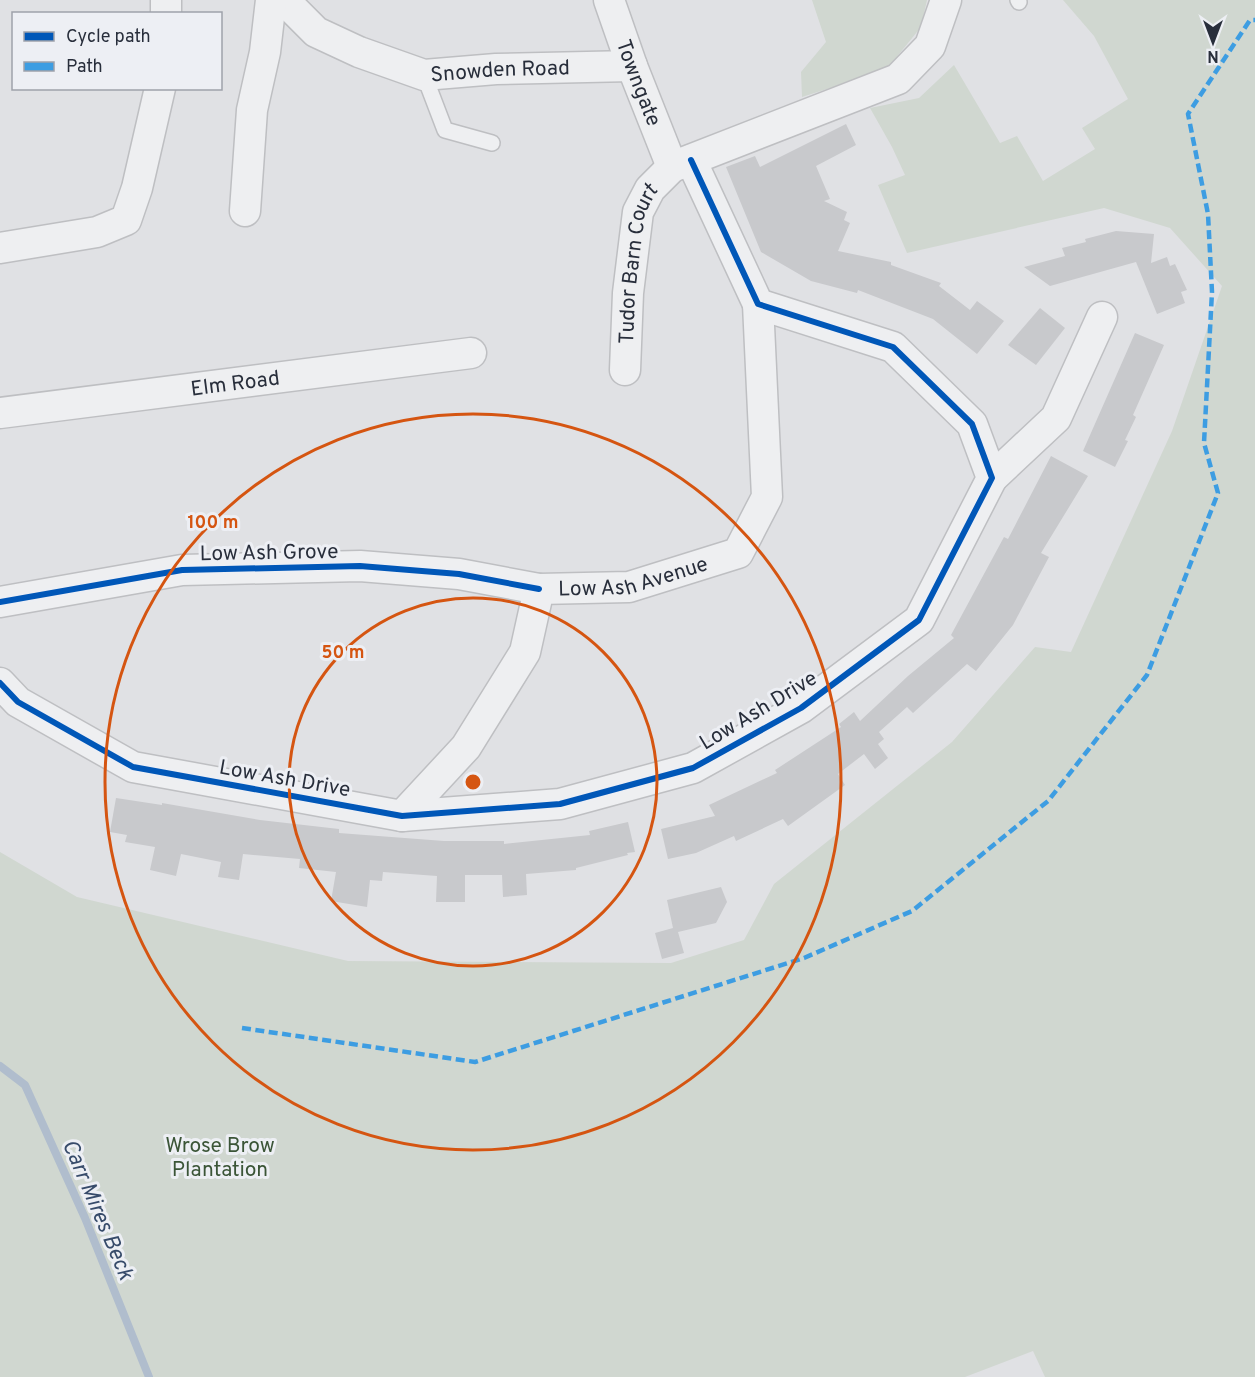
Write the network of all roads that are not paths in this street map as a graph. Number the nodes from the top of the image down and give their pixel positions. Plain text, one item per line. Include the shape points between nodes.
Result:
1 (271, 0) edge
2 (284, 0) edge
3 (609, 0) edge
4 (946, 0) edge
5 (632, 66) junction
6 (424, 75) junction
7 (160, 90) edge
8 (492, 143) dead end
9 (681, 163) junction
10 (245, 211) dead end
11 (0, 248) edge
12 (758, 304) junction
13 (1102, 317) dead end
14 (471, 353) dead end
15 (625, 370) dead end
16 (0, 413) edge
17 (992, 478) junction
18 (539, 589) junction
19 (0, 602) edge
20 (0, 682) edge
21 (402, 816) junction

1 - 10 street via 252,110
2 - 6 street, Snowden Road via 316,32
3 - 5 street, Towngate
4 - 9 street via 930,46 898,79
5 - 6 street, Snowden Road
5 - 9 street, Towngate
6 - 8 lane via 445,130
7 - 11 street via 126,220 97,232
9 - 12 street
9 - 15 street, Tudor Barn Court via 650,189 638,212 628,293
12 - 17 street via 893,347 972,424
12 - 18 street, Low Ash Avenue via 767,497 738,553 629,587
13 - 17 street, Low Ash Drive via 1056,418
14 - 16 street, Elm Road
17 - 21 street, Low Ash Drive via 919,620 801,708 693,768 560,804
18 - 19 street, Low Ash Grove via 459,574 360,566 182,570
18 - 21 street, Low Ash Avenue via 525,652 466,747
20 - 21 street, Low Ash Drive via 18,702 133,767

